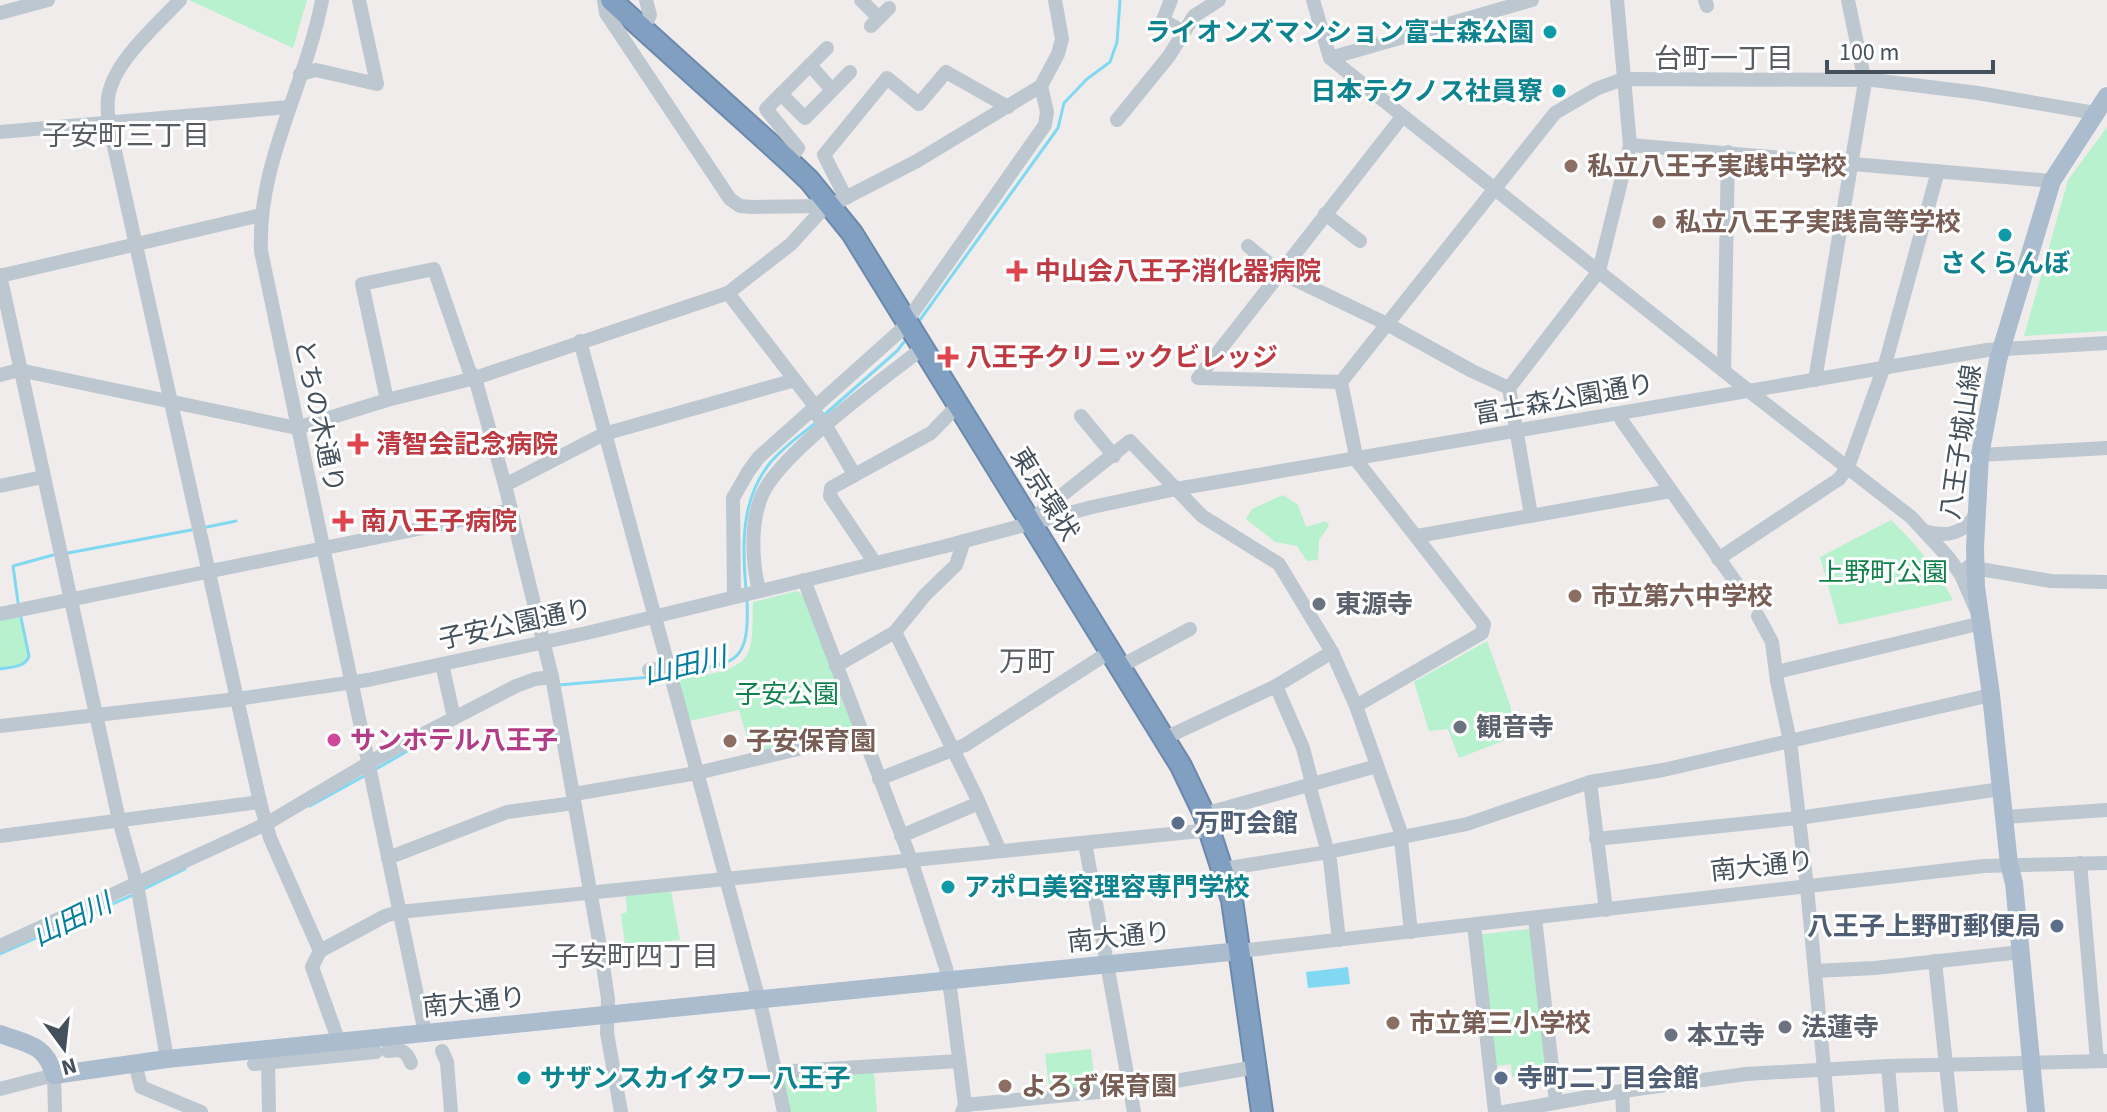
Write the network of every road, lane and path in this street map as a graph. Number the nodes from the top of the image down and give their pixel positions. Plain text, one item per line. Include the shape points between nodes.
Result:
1 (48, 0) edge
2 (180, 0) edge
3 (322, 0) edge
4 (359, 0) edge
5 (604, 0) edge
6 (611, 0) edge
7 (646, 0) edge
8 (861, 0) edge
9 (1055, 0) edge
10 (1171, 0) edge
11 (1219, 0) edge
12 (1313, 0) edge
13 (1532, 0) edge
14 (1617, 0) edge
15 (1848, 0) edge
16 (0, 13) edge
17 (880, 17) dead end
18 (643, 29) junction
19 (1183, 32) junction
20 (827, 48) dead end
21 (1330, 58) junction
22 (810, 65) junction
23 (850, 72) dead end
24 (300, 74) junction
25 (1623, 79) junction
26 (1865, 82) junction
27 (1041, 86) junction
28 (832, 90) junction
29 (781, 94) junction
30 (2107, 96) edge
31 (289, 107) junction
32 (1008, 107) junction
33 (2095, 113) junction
34 (1402, 117) junction
35 (1117, 120) dead end
36 (109, 124) junction
37 (0, 132) edge
38 (1630, 145) junction
39 (1728, 152) junction
40 (789, 161) junction
41 (1852, 163) junction
42 (1938, 171) junction
43 (2052, 181) junction
44 (1496, 191) junction
45 (839, 202) junction
46 (1325, 214) junction
47 (261, 215) junction
48 (1360, 241) dead end
49 (135, 246) junction
50 (1248, 246) dead end
51 (1599, 271) junction
52 (1279, 272) junction
53 (0, 275) edge
54 (728, 293) junction
55 (1387, 324) junction
56 (915, 333) junction
57 (580, 341) junction
58 (2107, 343) edge
59 (2001, 349) junction
60 (1883, 369) junction
61 (19, 370) junction
62 (1724, 371) junction
63 (0, 375) edge
64 (475, 378) junction
65 (795, 380) junction
66 (1815, 380) junction
67 (1341, 382) junction
68 (1509, 388) junction
69 (1749, 391) junction
70 (170, 400) junction
71 (387, 400) junction
72 (959, 404) junction
73 (1620, 414) junction
74 (818, 415) junction
75 (1081, 416) dead end
76 (297, 428) junction
77 (1516, 432) junction
78 (604, 434) junction
79 (2107, 448) edge
80 (1980, 455) junction
81 (1114, 456) junction
82 (1356, 459) junction
83 (1848, 467) junction
84 (854, 474) junction
85 (43, 477) junction
86 (505, 485) junction
87 (0, 486) edge
88 (1176, 489) junction
89 (1671, 491) junction
90 (511, 510) junction
91 (1976, 514) junction
92 (1531, 515) junction
93 (1032, 523) junction
94 (1928, 532) junction
95 (1417, 536) junction
96 (964, 541) junction
97 (322, 548) junction
98 (1949, 558) junction
99 (1718, 559) junction
100 (875, 563) junction
101 (1975, 570) junction
102 (208, 572) junction
103 (804, 580) junction
104 (2107, 582) edge
105 (1737, 584) dead end
106 (746, 594) junction
107 (72, 600) junction
108 (0, 614) edge
109 (1758, 616) dead end
110 (654, 617) junction
111 (1982, 623) junction
112 (1190, 629) dead end
113 (895, 632) junction
114 (544, 643) junction
115 (1332, 652) junction
116 (1116, 658) junction
117 (442, 664) junction
118 (836, 666) junction
119 (649, 670) dead end
120 (1777, 672) junction
121 (671, 673) junction
122 (351, 683) junction
123 (553, 683) junction
124 (1276, 686) junction
125 (1991, 695) junction
126 (237, 699) junction
127 (1356, 706) junction
128 (96, 716) junction
129 (454, 718) junction
130 (0, 726) edge
131 (861, 734) junction
132 (1165, 738) junction
133 (1790, 741) junction
134 (953, 749) junction
135 (1377, 766) junction
136 (369, 769) junction
137 (697, 773) junction
138 (879, 779) junction
139 (1590, 782) junction
140 (1311, 784) junction
141 (2001, 789) junction
142 (574, 798) junction
143 (260, 802) junction
144 (979, 803) junction
145 (2107, 810) edge
146 (2004, 817) junction
147 (1798, 818) junction
148 (119, 820) junction
149 (1207, 822) junction
150 (267, 828) junction
151 (0, 836) edge
152 (901, 836) junction
153 (1402, 838) junction
154 (1596, 839) junction
155 (1085, 843) junction
156 (1000, 851) junction
157 (1328, 852) junction
158 (388, 858) junction
159 (911, 860) junction
160 (2080, 863) junction
161 (2107, 863) edge
162 (2009, 864) junction
163 (1223, 869) junction
164 (725, 879) junction
165 (1807, 887) junction
166 (138, 889) junction
167 (590, 893) junction
168 (1606, 910) junction
169 (399, 912) junction
170 (1535, 918) junction
171 (1474, 925) junction
172 (1411, 932) junction
173 (1339, 940) junction
174 (0, 946) edge
175 (320, 951) junction
176 (1240, 951) junction
177 (2016, 952) junction
178 (1935, 961) junction
179 (1107, 965) junction
180 (1815, 971) junction
181 (949, 980) junction
182 (759, 1000) junction
183 (607, 1015) junction
184 (425, 1033) junction
185 (0, 1034) edge
186 (339, 1042) junction
187 (442, 1051) dead end
188 (398, 1053) dead end
189 (167, 1059) junction
190 (959, 1061) junction
191 (2102, 1061) edge
192 (2027, 1062) junction
193 (135, 1063) junction
194 (1946, 1065) junction
195 (1888, 1066) junction
196 (1256, 1067) junction
197 (1823, 1071) junction
198 (777, 1072) junction
199 (54, 1075) junction
200 (0, 1089) edge
201 (1130, 1089) junction
202 (1622, 1091) junction
203 (1556, 1102) junction
204 (963, 1109) edge
205 (55, 1112) edge
206 (201, 1112) edge
207 (269, 1112) edge
208 (451, 1112) edge
209 (621, 1112) edge
210 (784, 1112) edge
211 (1134, 1112) edge
212 (1262, 1112) edge
213 (1495, 1112) edge
214 (1504, 1112) edge
215 (1623, 1112) edge
216 (1828, 1112) edge
217 (1892, 1112) edge
218 (1951, 1112) edge
219 (2027, 1112) edge
220 (2036, 1112) edge

1 - 16 street
2 - 36 street via 115,75 108,99
3 - 24 street, とちの木通り
4 - 24 street via 377,84 316,70
5 - 45 street via 606,13 730,199 752,207
6 - 18 highway, 東京環状
7 - 18 street via 650,15
8 - 17 street
9 - 27 street via 1062,39
10 - 19 street via 1163,20
11 - 19 street via 1194,16
12 - 21 street
13 - 21 street
14 - 25 street
15 - 26 street
18 - 40 highway, 東京環状
19 - 35 street
20 - 22 street
21 - 34 street
22 - 28 street
22 - 29 street
23 - 28 street
24 - 31 street, とちの木通り
25 - 26 street
25 - 38 street
25 - 44 street via 1555,113
26 - 33 street via 1978,93
26 - 41 street
27 - 32 street
27 - 56 street via 1045,125
28 - 29 street via 805,118
29 - 40 street via 766,109 798,148
30 - 33 main road, 八王子城山線
31 - 36 street
31 - 47 street, とちの木通り
32 - 45 street
32 - 45 street via 946,72 919,104 887,78 824,155
33 - 43 main road, 八王子城山線
34 - 44 street
34 - 46 street
36 - 37 street
36 - 49 street
38 - 39 street
38 - 51 street
39 - 41 street
39 - 62 street
40 - 45 highway, 東京環状
41 - 42 street
41 - 66 street
42 - 43 street
42 - 60 street
43 - 59 main road, 八王子城山線
44 - 51 street
44 - 55 street
45 - 54 street via 822,210 791,244
45 - 56 highway, 東京環状 via 852,233
46 - 48 street
46 - 52 street
47 - 49 street
47 - 76 street, とちの木通り via 266,283
49 - 53 street
49 - 70 street
50 - 52 street
51 - 62 street
51 - 68 street
52 - 55 street
52 - 67 street via 1198,378
53 - 61 street
54 - 57 street
54 - 65 street
55 - 67 street
55 - 68 street
56 - 72 highway, 東京環状
56 - 74 street
56 - 74 street via 867,362
57 - 64 street
57 - 78 street
58 - 59 street, 富士森公園通り
59 - 60 street, 富士森公園通り
59 - 80 main road, 八王子城山線
60 - 66 street, 富士森公園通り
60 - 83 street
61 - 63 street
61 - 70 street
61 - 85 street
62 - 69 street
64 - 71 street
64 - 71 street via 434,269 362,284
64 - 86 street
65 - 74 street
65 - 78 street
66 - 69 street, 富士森公園通り
67 - 82 street
68 - 77 street
69 - 73 street, 富士森公園通り
69 - 83 street
70 - 76 street
70 - 102 street
71 - 76 street
72 - 84 street via 931,433
72 - 93 highway, 東京環状
73 - 77 street, 富士森公園通り
73 - 89 street
74 - 84 street
74 - 106 street via 761,497 755,514 756,576
74 - 106 street via 759,457 733,498
75 - 81 street
76 - 97 street, とちの木通り
77 - 82 street, 富士森公園通り
77 - 92 street
78 - 86 street
78 - 110 street
79 - 80 street
80 - 91 main road, 八王子城山線
81 - 88 street via 1130,441
81 - 93 street
82 - 88 street, 富士森公園通り
82 - 95 street
83 - 94 street
83 - 99 street via 1839,479
84 - 100 street via 831,488 830,496
85 - 87 street
85 - 107 street
86 - 90 street
88 - 93 street, 富士森公園通り
88 - 115 street via 1202,516 1279,564
89 - 92 street
89 - 99 street
90 - 97 street
90 - 114 street
91 - 94 street via 1958,533
91 - 101 main road, 八王子城山線
92 - 95 street
93 - 96 street, 子安公園通り
93 - 116 highway, 東京環状
94 - 98 street
95 - 127 street via 1484,624 1482,633
96 - 100 street, 子安公園通り
96 - 113 street via 956,565
97 - 102 street
97 - 122 street, とちの木通り
98 - 101 street
98 - 111 street
99 - 105 street
100 - 103 street, 子安公園通り
101 - 104 street via 2051,581
101 - 111 main road, 八王子城山線
102 - 107 street
102 - 126 street
103 - 106 street, 子安公園通り
103 - 118 street
106 - 110 street, 子安公園通り
107 - 108 street
107 - 128 street
109 - 120 street via 1772,642
110 - 114 street, 子安公園通り
110 - 121 street
111 - 120 street
111 - 125 main road, 八王子城山線
112 - 116 street
113 - 118 street
113 - 134 street
114 - 117 street, 子安公園通り
114 - 123 street
115 - 124 street
115 - 127 street
116 - 132 highway, 東京環状
116 - 134 street
117 - 122 street, 子安公園通り
117 - 129 street
118 - 131 street
119 - 121 street
120 - 133 street
121 - 137 street
122 - 126 street, 子安公園通り
122 - 136 street, とちの木通り
123 - 129 street via 535,679
123 - 142 street
124 - 132 street
124 - 140 street via 1303,748
125 - 133 street
125 - 141 main road, 八王子城山線
126 - 128 street, 子安公園通り
126 - 143 street
127 - 135 street
128 - 130 street, 子安公園通り
128 - 148 street
129 - 136 street
131 - 137 street
131 - 138 street
132 - 149 highway, 東京環状
133 - 139 street
133 - 147 street
134 - 138 street
134 - 144 street
135 - 140 street
135 - 153 street
136 - 150 street
136 - 158 street, とちの木通り
137 - 142 street
137 - 164 street
138 - 152 street
139 - 153 street via 1467,824
139 - 154 street
140 - 149 street
140 - 157 street
141 - 146 main road, 八王子城山線
141 - 147 street
142 - 158 street via 507,812
142 - 167 street
143 - 148 street
143 - 150 street
144 - 152 street
144 - 156 street
145 - 146 street
146 - 162 main road, 八王子城山線
147 - 154 street
147 - 165 street
148 - 151 street
148 - 166 street
149 - 155 street
149 - 163 highway, 東京環状
150 - 166 street
150 - 175 street
152 - 159 street
153 - 157 street
153 - 172 street
154 - 168 street
155 - 156 street
155 - 179 street
156 - 159 street
157 - 163 street
157 - 173 street
158 - 169 street, とちの木通り
159 - 164 street
159 - 181 street
160 - 161 street, 南大通り
160 - 162 street, 南大通り
160 - 191 street
162 - 165 street, 南大通り
162 - 177 main road, 八王子城山線 via 2005,884
163 - 176 highway, 東京環状
164 - 167 street
164 - 182 street
165 - 168 street, 南大通り
165 - 180 street
166 - 174 street
166 - 189 street
167 - 169 street
167 - 183 street
168 - 170 street, 南大通り
169 - 175 street
169 - 184 street, とちの木通り
170 - 171 street, 南大通り
170 - 203 street
171 - 172 street, 南大通り
171 - 213 street
172 - 173 street, 南大通り
173 - 176 street, 南大通り
175 - 186 street via 312,967
176 - 179 main road, 南大通り
176 - 196 highway, 東京環状
177 - 178 street
177 - 192 main road, 八王子城山線
178 - 180 street
178 - 194 street
179 - 181 main road, 南大通り
179 - 201 street
180 - 197 street
181 - 182 main road, 南大通り
181 - 190 street
182 - 183 main road, 南大通り
182 - 198 street
183 - 184 main road, 南大通り
183 - 209 street
184 - 186 main road, 南大通り
185 - 199 main road via 44,1053
186 - 189 main road, 南大通り
187 - 208 street
188 - 207 street via 261,1063
189 - 193 main road, 南大通り
190 - 198 street
190 - 204 street
191 - 192 street
192 - 194 street
192 - 219 main road, 八王子城山線
192 - 220 main road, 八王子城山線
193 - 199 main road, 南大通り
193 - 206 street via 141,1087
194 - 195 street
194 - 218 street
195 - 197 street
195 - 217 street
196 - 201 street
196 - 212 highway, 東京環状
197 - 202 street via 1746,1074
197 - 216 street
198 - 210 street
199 - 200 street
199 - 205 street
201 - 204 street
201 - 211 street
202 - 203 street
202 - 215 street
203 - 214 street

